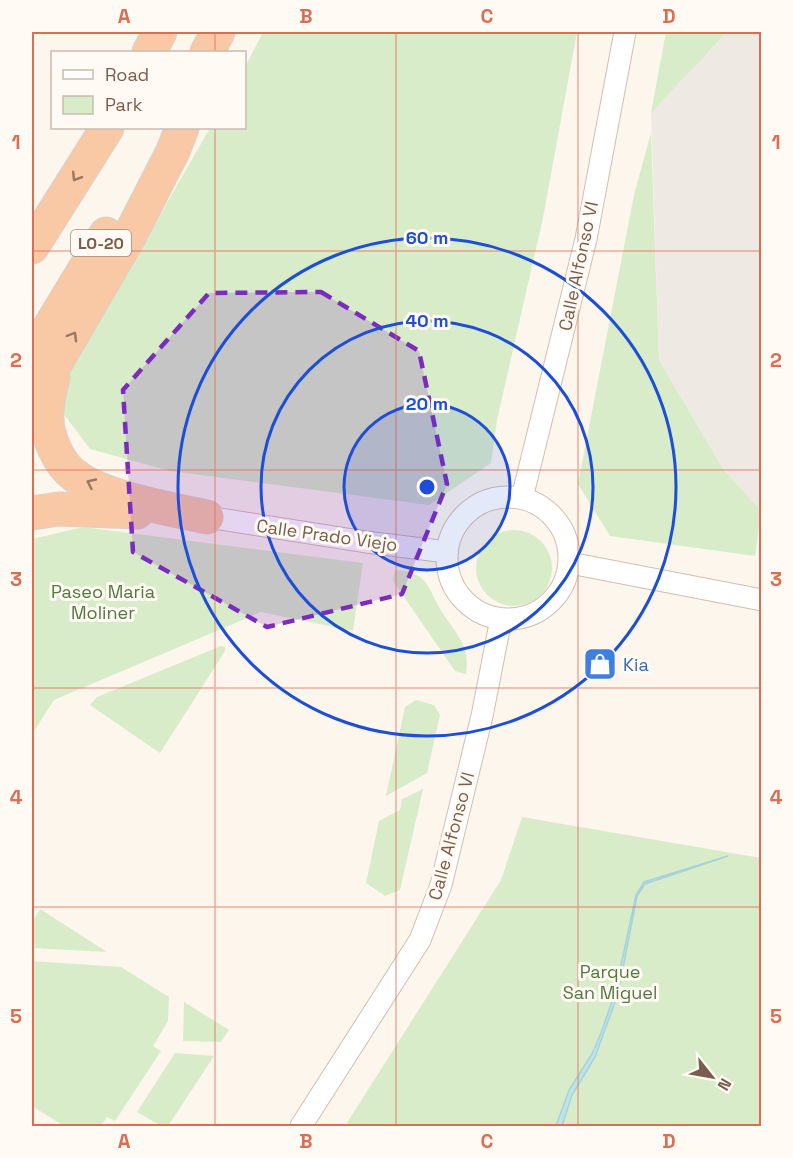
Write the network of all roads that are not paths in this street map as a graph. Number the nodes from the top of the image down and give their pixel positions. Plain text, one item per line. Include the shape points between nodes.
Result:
1 (160, 32) edge
2 (624, 32) edge
3 (150, 51) edge
4 (106, 129) edge
5 (164, 129) edge
6 (182, 129) edge
7 (32, 247) edge
8 (44, 361) edge
9 (32, 404) edge
10 (522, 498) junction
11 (32, 513) edge
12 (207, 517) junction
13 (447, 552) junction
14 (570, 563) junction
15 (762, 600) edge
16 (501, 620) junction
17 (301, 1126) edge

1 - 3 highway
2 - 10 street, Calle Alfonso VI via 586,240
4 -> 7 highway, LO-20
5 - 8 highway, LO-20
8 -> 6 highway via 129,237
8 - 9 highway
12 -> 8 highway via 153,505 94,486 74,475 57,454 46,420
10 - 13 street via 502,496 482,502 465,514 453,531
10 - 14 street via 553,515 563,529
11 - 12 highway via 59,509
12 - 13 street, Calle Prado Viejo
13 - 16 street via 448,571 455,589 475,609
14 - 15 street
14 - 16 street via 555,599 530,615
16 - 17 street, Calle Alfonso VI via 441,885 420,940

